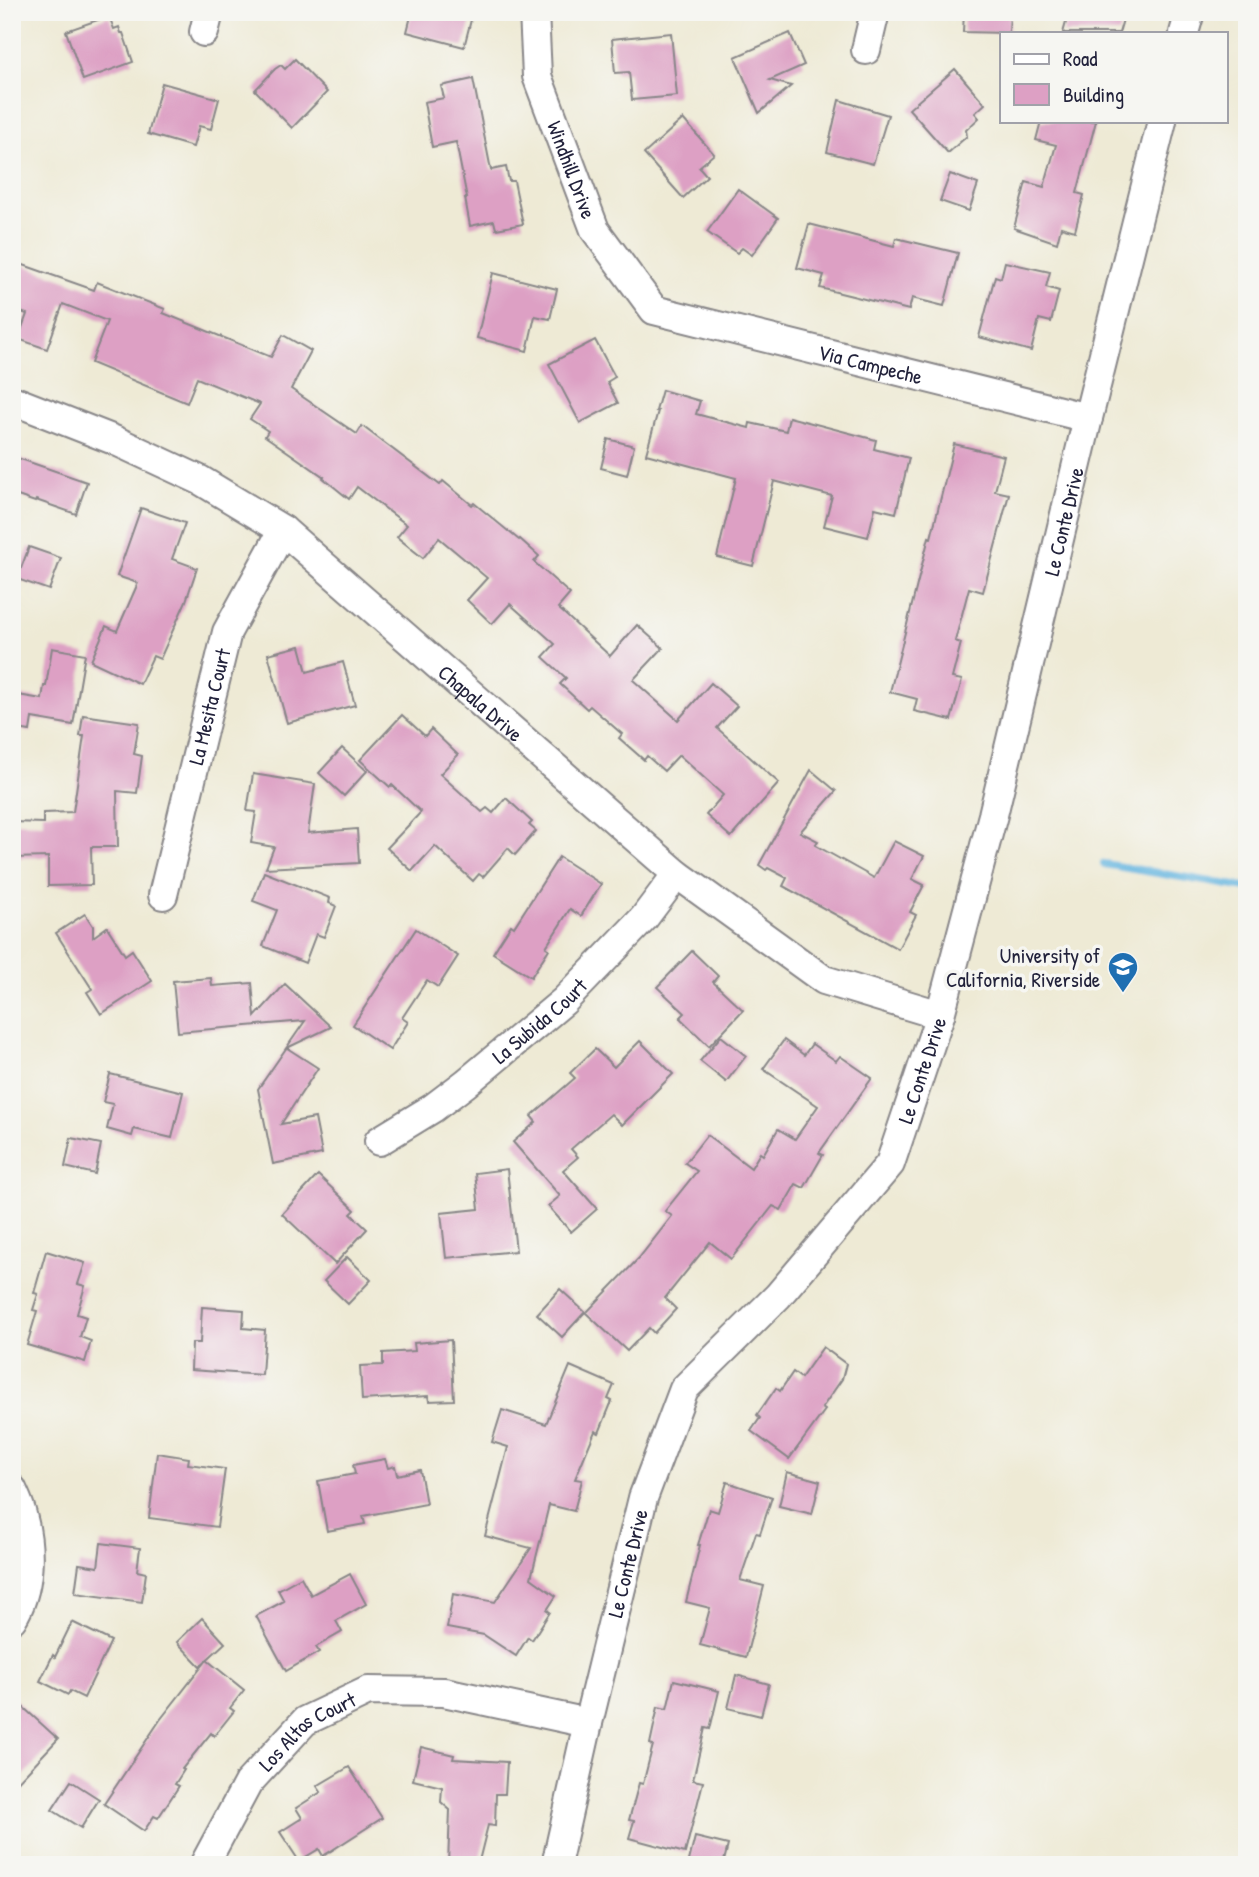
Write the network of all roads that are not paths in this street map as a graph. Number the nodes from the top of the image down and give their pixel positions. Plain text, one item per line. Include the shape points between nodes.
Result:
1 (534, 12) edge
2 (875, 12) edge
3 (1190, 12) edge
4 (1184, 32) edge
5 (866, 50) dead end
6 (1162, 122) edge
7 (654, 310) joint
8 (12, 400) edge
9 (1088, 418) junction
10 (284, 530) junction
11 (677, 874) junction
12 (163, 895) dead end
13 (940, 1015) junction
14 (379, 1141) dead end
15 (12, 1489) edge
16 (12, 1619) edge
17 (588, 1723) junction
18 (204, 1865) edge
19 (556, 1865) edge

1 - 7 street, Windhill Drive via 537,76 595,230
2 - 5 street
3 - 4 street
6 - 9 street, Le Conte Drive
7 - 9 street, Via Campeche
8 - 10 street, Chapala Drive via 200,480
9 - 13 street, Le Conte Drive
10 - 11 street, Chapala Drive
10 - 12 street, La Mesita Court via 227,632
11 - 13 street, Chapala Drive via 824,980
11 - 14 street, La Subida Court via 644,918 564,1001 433,1108
13 - 17 street, Le Conte Drive via 890,1164 778,1296 684,1390 643,1498
15 - 16 street via 28,1554 19,1608
17 - 18 street, Los Altos Court via 444,1692 368,1691 305,1721 248,1783
17 - 19 street, Le Conte Drive

